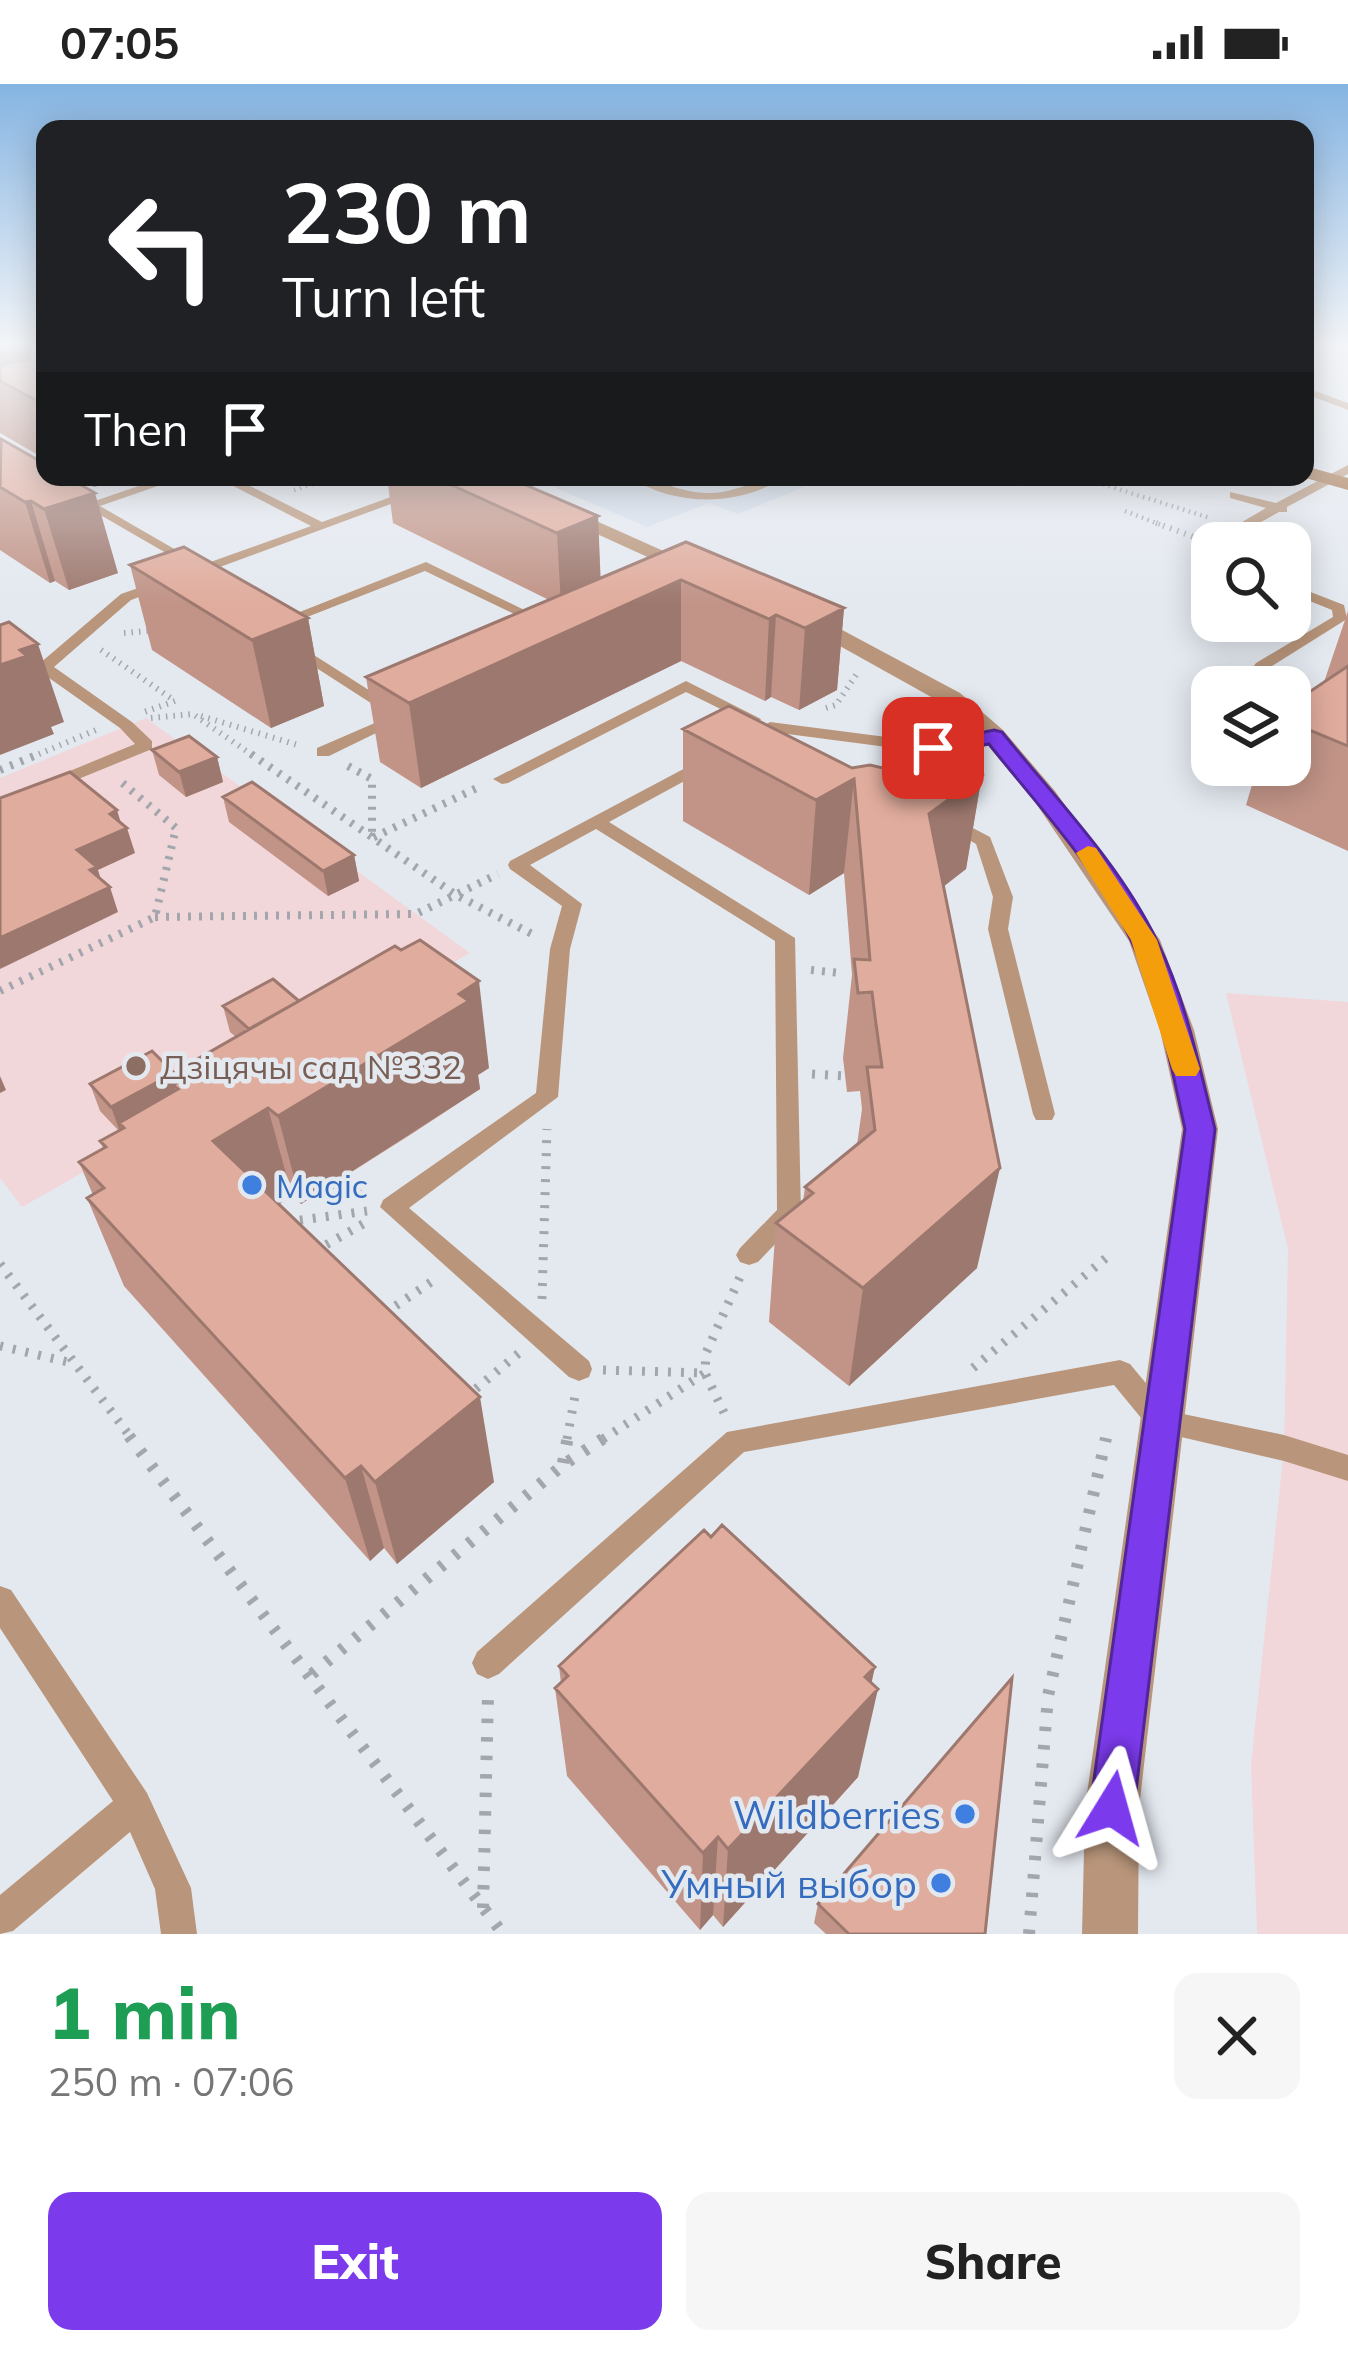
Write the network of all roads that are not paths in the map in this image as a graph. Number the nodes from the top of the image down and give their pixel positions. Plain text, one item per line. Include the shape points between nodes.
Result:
1 (1342, 478) edge
2 (149, 486) edge
3 (240, 486) edge
4 (433, 486) edge
5 (501, 486) edge
6 (658, 486) edge
7 (753, 486) edge
8 (1234, 495) dead end
9 (1282, 509) junction
10 (1257, 522) edge
11 (321, 526) junction
12 (202, 569) junction
13 (699, 582) edge
14 (1311, 596) edge
15 (775, 604) edge
16 (556, 629) edge
17 (1311, 636) edge
18 (1301, 642) edge
19 (1261, 666) edge
20 (44, 667) junction
21 (0, 683) edge
22 (421, 707) edge
23 (1311, 707) edge
24 (401, 717) junction
25 (1348, 718) edge
26 (770, 727) junction
27 (994, 736) junction
28 (323, 752) road end
29 (502, 779) road end
30 (0, 806) edge
31 (934, 812) edge
32 (597, 822) junction
33 (1044, 1114) dead end
34 (749, 1256) road end
35 (580, 1369) road end
36 (1161, 1421) junction
37 (1348, 1468) edge
38 (0, 1601) edge
39 (488, 1663) road end
40 (135, 1805) junction
41 (0, 1918) edge
42 (179, 1934) edge
43 (1110, 1934) edge

1 - 9 lane
2 - 12 lane via 88,505
3 - 11 lane
4 - 11 lane
5 - 13 street
6 - 7 lane via 713,500
8 - 9 lane
9 - 10 lane
11 - 12 lane
12 - 20 lane via 126,597
14 - 17 lane via 1340,608 1340,619
15 - 27 street via 951,698
16 - 24 lane via 426,566 264,629
18 - 19 lane
20 - 21 lane
20 - 30 lane via 146,745
22 - 24 lane
23 - 25 lane
24 - 28 lane
26 - 27 lane via 930,757
26 - 29 lane via 686,686
26 - 32 lane via 742,752
27 - 36 street via 1144,940 1177,1030 1200,1129
31 - 33 lane via 984,841 1003,897 998,928
32 - 34 lane via 785,938 789,1214
32 - 35 lane via 517,865 572,904 560,949 547,1097 392,1208
36 - 37 lane
36 - 39 lane via 1120,1372 736,1441
36 - 43 street via 1112,1808
38 - 40 lane
40 - 41 lane
40 - 42 lane via 173,1888

